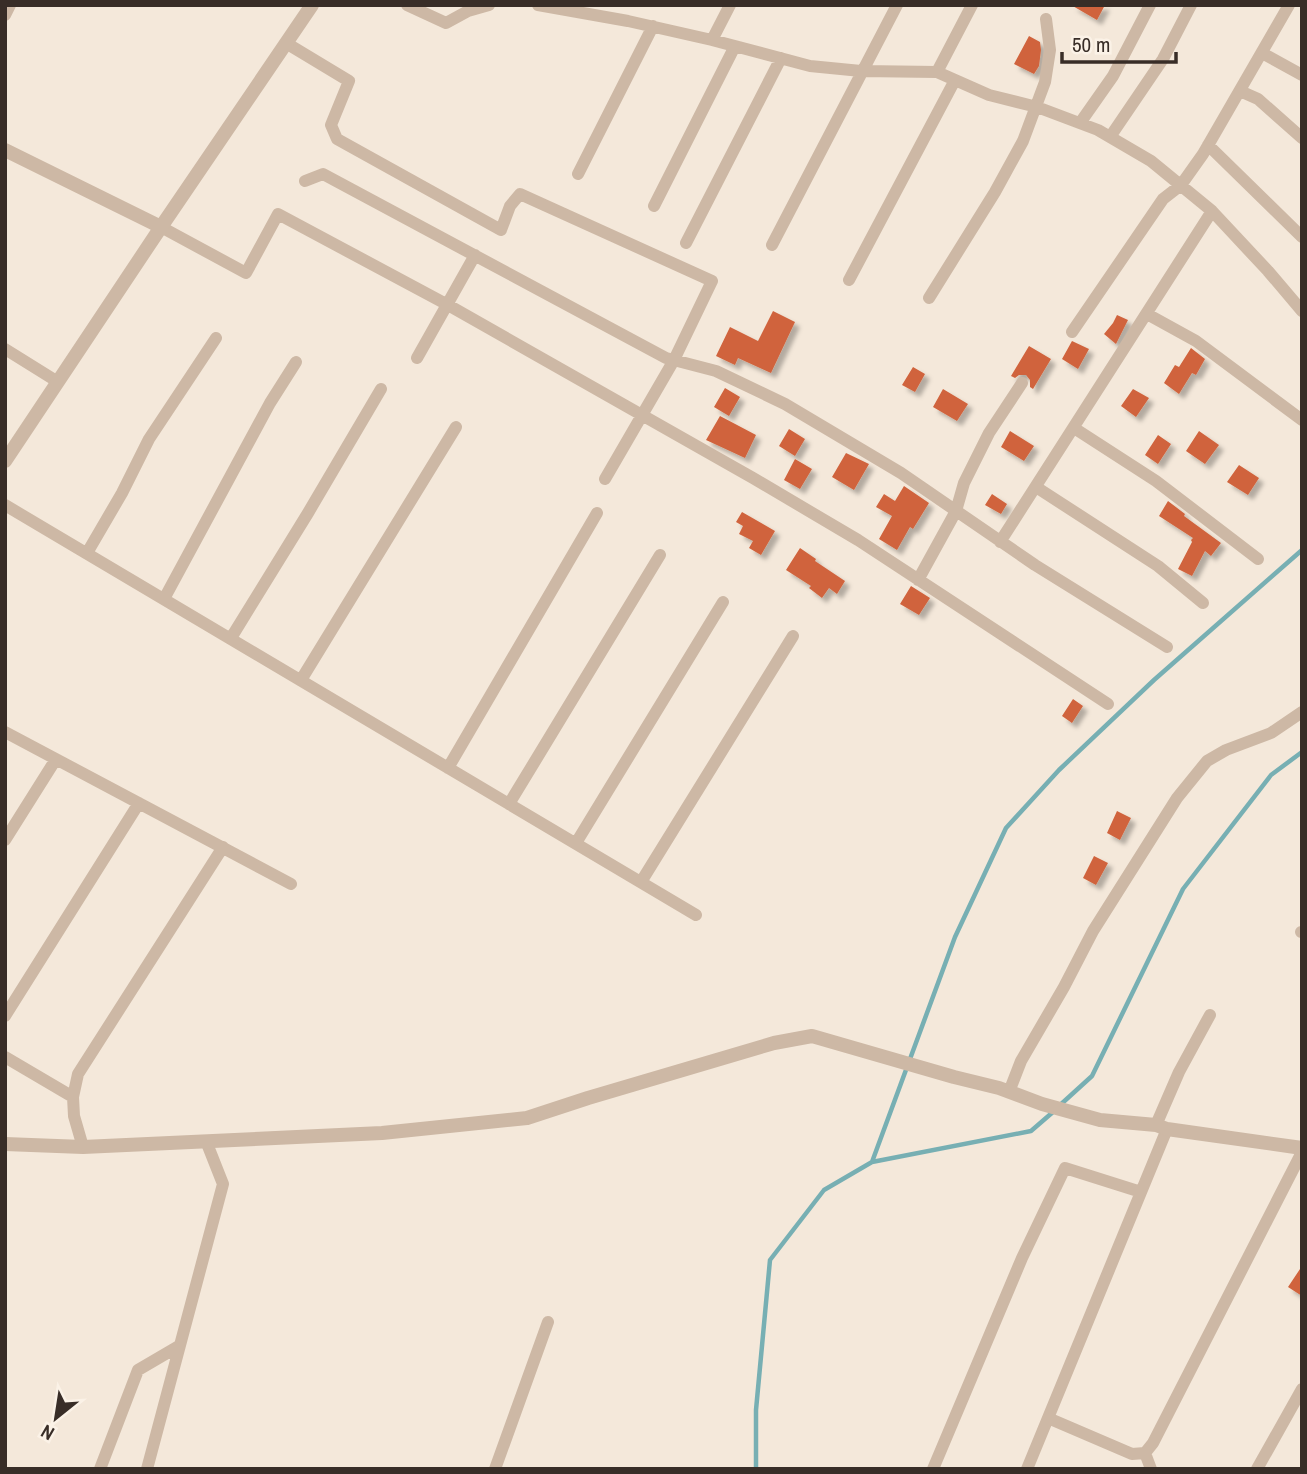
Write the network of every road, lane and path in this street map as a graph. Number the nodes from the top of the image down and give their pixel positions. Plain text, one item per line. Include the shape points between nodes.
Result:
1 (10, 5) edge
2 (312, 5) edge
3 (407, 5) edge
4 (489, 5) edge
5 (538, 5) edge
6 (730, 5) edge
7 (897, 5) edge
8 (972, 5) edge
9 (1150, 5) edge
10 (1191, 5) edge
11 (1289, 5) edge
12 (1296, 5) edge
13 (1302, 8) edge
14 (5, 15) edge
15 (1046, 19) dead end
16 (653, 26) junction
17 (712, 40) junction
18 (286, 43) junction
19 (735, 46) junction
20 (1262, 53) junction
21 (781, 58) junction
22 (862, 71) junction
23 (937, 72) junction
24 (1302, 75) edge
25 (955, 80) junction
26 (1240, 91) junction
27 (1037, 107) junction
28 (1080, 123) junction
29 (1110, 137) junction
30 (1302, 138) edge
31 (1208, 145) junction
32 (5, 150) edge
33 (578, 174) dead end
34 (305, 181) dead end
35 (1181, 185) junction
36 (654, 206) dead end
37 (1212, 211) junction
38 (161, 227) junction
39 (1302, 237) edge
40 (686, 243) dead end
41 (772, 245) dead end
42 (475, 255) junction
43 (849, 280) dead end
44 (929, 298) dead end
45 (448, 305) junction
46 (1302, 311) edge
47 (1147, 314) junction
48 (1072, 332) dead end
49 (216, 338) dead end
50 (5, 349) edge
51 (417, 358) dead end
52 (674, 360) junction
53 (296, 362) dead end
54 (58, 382) junction
55 (1022, 383) dead end
56 (381, 389) dead end
57 (642, 415) junction
58 (1302, 420) edge
59 (456, 427) dead end
60 (1074, 428) junction
61 (5, 461) edge
62 (605, 480) dead end
63 (1036, 487) junction
64 (5, 505) edge
65 (956, 511) junction
66 (597, 513) dead end
67 (1000, 542) junction
68 (87, 553) junction
69 (660, 555) dead end
70 (1258, 559) dead end
71 (919, 580) junction
72 (164, 599) junction
73 (723, 602) dead end
74 (1203, 603) dead end
75 (793, 636) dead end
76 (230, 638) junction
77 (1167, 647) dead end
78 (301, 680) junction
79 (1108, 704) dead end
80 (1302, 712) edge
81 (5, 732) edge
82 (56, 759) junction
83 (448, 768) junction
84 (139, 803) junction
85 (509, 804) junction
86 (5, 840) edge
87 (576, 843) junction
88 (223, 847) junction
89 (641, 882) junction
90 (292, 884) dead end
91 (696, 915) dead end
92 (1210, 1015) dead end
93 (5, 1016) edge
94 (5, 1057) edge
95 (1009, 1092) junction
96 (72, 1097) junction
97 (1161, 1127) junction
98 (206, 1141) junction
99 (5, 1144) edge
100 (83, 1147) junction
101 (1302, 1150) edge
102 (1141, 1192) junction
103 (548, 1322) dead end
104 (179, 1346) junction
105 (1302, 1389) edge
106 (1048, 1418) junction
107 (1144, 1453) junction
108 (100, 1469) edge
109 (147, 1469) edge
110 (495, 1469) edge
111 (933, 1469) edge
112 (1027, 1469) edge
113 (1152, 1469) edge
114 (1256, 1469) edge

1 - 14 street
2 - 18 street
3 - 4 street via 446,23
5 - 16 street
6 - 17 street
7 - 22 street
8 - 23 street
9 - 28 street via 1113,76
10 - 29 street via 1163,59
11 - 20 street
12 - 13 street
15 - 27 street via 1050,50
16 - 17 street
16 - 33 street
17 - 19 street
18 - 38 street
18 - 52 street via 349,81 331,125 337,139 501,230 520,194 712,281
19 - 21 street
19 - 36 street
20 - 24 street
20 - 26 street
21 - 22 street
21 - 40 street
22 - 23 street
22 - 41 street
23 - 25 street
25 - 27 street via 989,95
25 - 43 street
26 - 30 street via 1258,99
26 - 31 street
27 - 28 street
27 - 44 street via 1024,142
28 - 29 street
29 - 35 street
31 - 35 street
31 - 39 street
32 - 38 street
34 - 42 street via 323,174
35 - 37 street
35 - 48 street via 1163,199
37 - 46 street
37 - 47 street
38 - 45 street via 246,273 278,215
38 - 54 street
42 - 45 street
42 - 52 street
45 - 51 street
45 - 57 street
47 - 58 street via 1196,341
47 - 60 street
49 - 68 street via 149,439
50 - 54 street
52 - 57 street
52 - 65 street via 716,371 785,404 901,472
53 - 72 street
54 - 61 street
55 - 65 street via 989,433 964,483
56 - 76 street
57 - 62 street
57 - 71 street
59 - 78 street
60 - 63 street
60 - 70 street via 1156,481
63 - 67 street
63 - 74 street via 1158,566
64 - 68 street
65 - 67 street
65 - 71 street
66 - 83 street
67 - 77 street
68 - 72 street
69 - 85 street
71 - 79 street
72 - 76 street
73 - 87 street
75 - 89 street
76 - 78 street
78 - 83 street
80 - 95 street via 1271,733 1207,761 1177,798 1093,931 1021,1060
81 - 82 street
82 - 84 street
82 - 86 street
83 - 85 street
84 - 88 street
84 - 93 street
85 - 87 street
87 - 89 street
88 - 90 street
88 - 96 street via 78,1074
89 - 91 street
92 - 97 street via 1179,1072
94 - 96 street
95 - 97 street via 1100,1120
95 - 98 street via 812,1036 774,1043 527,1118 382,1133
96 - 100 street
97 - 101 street
97 - 102 street
98 - 100 street
98 - 104 street via 223,1184
99 - 100 street
101 - 107 street
102 - 106 street
102 - 111 street via 1065,1168
103 - 110 street
104 - 108 street via 138,1370
104 - 109 street
105 - 114 street
106 - 107 street via 1132,1454
106 - 112 street
107 - 113 street

